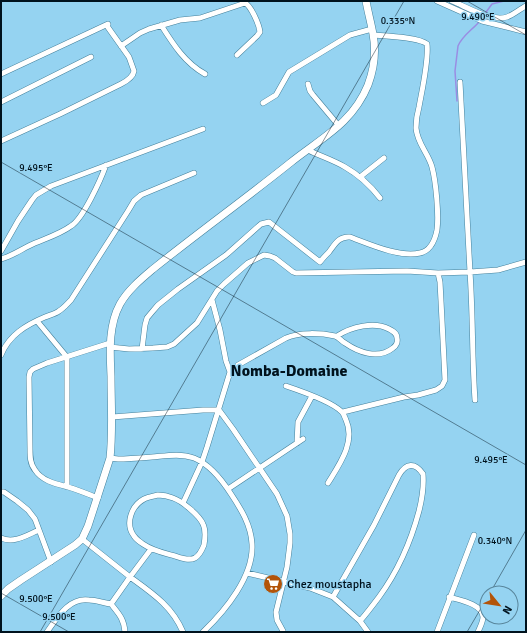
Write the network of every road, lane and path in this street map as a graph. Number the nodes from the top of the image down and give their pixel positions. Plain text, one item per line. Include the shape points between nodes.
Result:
1 (366, 1) edge
2 (437, 1) edge
3 (452, 1) edge
4 (526, 6) edge
5 (162, 25) junction
6 (372, 32) junction
7 (526, 32) edge
8 (121, 46) junction
9 (237, 54) dead end
10 (91, 57) dead end
11 (1, 74) edge
12 (205, 74) dead end
13 (460, 82) dead end
14 (308, 84) dead end
15 (1, 102) edge
16 (262, 103) dead end
17 (339, 126) junction
18 (203, 129) dead end
19 (1, 141) edge
20 (308, 150) junction
21 (384, 158) dead end
22 (106, 165) junction
23 (194, 173) dead end
24 (360, 177) junction
25 (380, 198) dead end
26 (1, 251) edge
27 (1, 259) edge
28 (526, 262) edge
29 (470, 272) junction
30 (438, 273) junction
31 (212, 300) junction
32 (37, 321) junction
33 (337, 336) junction
34 (110, 345) junction
35 (142, 349) junction
36 (1, 355) edge
37 (67, 356) junction
38 (230, 372) junction
39 (286, 386) dead end
40 (312, 396) junction
41 (475, 400) dead end
42 (219, 410) junction
43 (343, 412) junction
44 (112, 417) junction
45 (303, 439) dead end
46 (297, 443) junction
47 (110, 458) junction
48 (202, 462) junction
49 (260, 468) junction
50 (328, 483) dead end
51 (67, 487) junction
52 (228, 489) junction
53 (1, 492) edge
54 (98, 498) junction
55 (183, 503) junction
56 (39, 530) junction
57 (474, 536) dead end
58 (1, 538) edge
59 (82, 539) junction
60 (151, 549) junction
61 (51, 562) junction
62 (247, 573) junction
63 (130, 577) junction
64 (283, 582) junction
65 (1, 596) edge
66 (333, 597) junction
67 (449, 597) junction
68 (111, 604) junction
69 (479, 609) edge
70 (360, 621) junction
71 (283, 631) edge
72 (47, 632) edge
73 (125, 632) edge
74 (183, 632) edge
75 (203, 632) edge
76 (368, 632) edge
77 (437, 632) edge

1 - 6 street
2 - 7 street via 480,20
3 - 4 street via 497,18 509,17
5 - 8 street via 149,28
5 - 9 street via 200,18 245,2 251,9 260,32
5 - 12 street via 189,64
6 - 16 street via 350,35 288,72 276,95
6 - 17 street via 373,66 367,85 357,106
6 - 35 street via 427,44 427,60 416,129 432,167 434,181 437,227 430,247 420,254 402,254 346,236 337,240 320,262 269,222 261,224 226,255 158,305 147,318
8 - 11 street via 107,25
8 - 19 street via 134,71 130,78
10 - 15 street
13 - 29 street
14 - 17 street via 310,91
17 - 20 street
18 - 22 street
20 - 24 street
20 - 34 street via 133,286 116,313
21 - 24 street
22 - 26 street via 51,186 36,195
22 - 27 street via 82,215 75,223 58,234
23 - 32 street via 137,198 71,300 59,312
24 - 25 street
28 - 29 street via 498,270
29 - 30 street
29 - 41 street
30 - 31 street via 296,273 275,258 264,255 248,263 224,284
30 - 43 street via 445,380 443,384 439,388 418,395
31 - 35 street via 197,323 174,344
31 - 38 street
32 - 36 street via 14,335
32 - 37 street
33 - 33 street via 349,330 380,326 395,333 398,339 390,351 371,354 355,349
33 - 38 street via 292,335
34 - 35 street
34 - 37 street
34 - 44 street
37 - 51 street
37 - 51 street via 30,372 29,413 32,465 37,474
38 - 42 street
39 - 40 street
40 - 43 street
40 - 46 street via 298,422
42 - 44 street
42 - 48 street
42 - 49 street
43 - 50 street via 349,426 348,442 343,457
44 - 47 street
45 - 46 street
46 - 49 street
47 - 48 street via 176,455
47 - 54 street
48 - 52 street
48 - 55 street
49 - 52 street
49 - 64 street via 277,494 287,516 290,544
51 - 54 street
52 - 62 street via 242,511 250,533 252,544
53 - 56 street via 28,510 36,519
54 - 59 street
55 - 60 street via 167,496 150,496 143,499 132,512 130,528 134,536
55 - 60 street via 204,525 202,551 196,558 189,560
56 - 58 street via 15,540
56 - 61 street
57 - 67 street
59 - 61 street
59 - 63 street
60 - 63 street
61 - 65 street
62 - 64 street
62 - 75 street via 226,608
63 - 68 street
63 - 74 street via 163,602 175,616
64 - 66 street via 310,588
64 - 71 street via 276,612
66 - 70 street
66 - 70 street via 374,525 399,474 406,466 415,466 423,474 423,487 411,537 392,577
67 - 69 street
67 - 77 street
68 - 72 street via 78,600 60,614
68 - 73 street via 122,618
70 - 76 street

